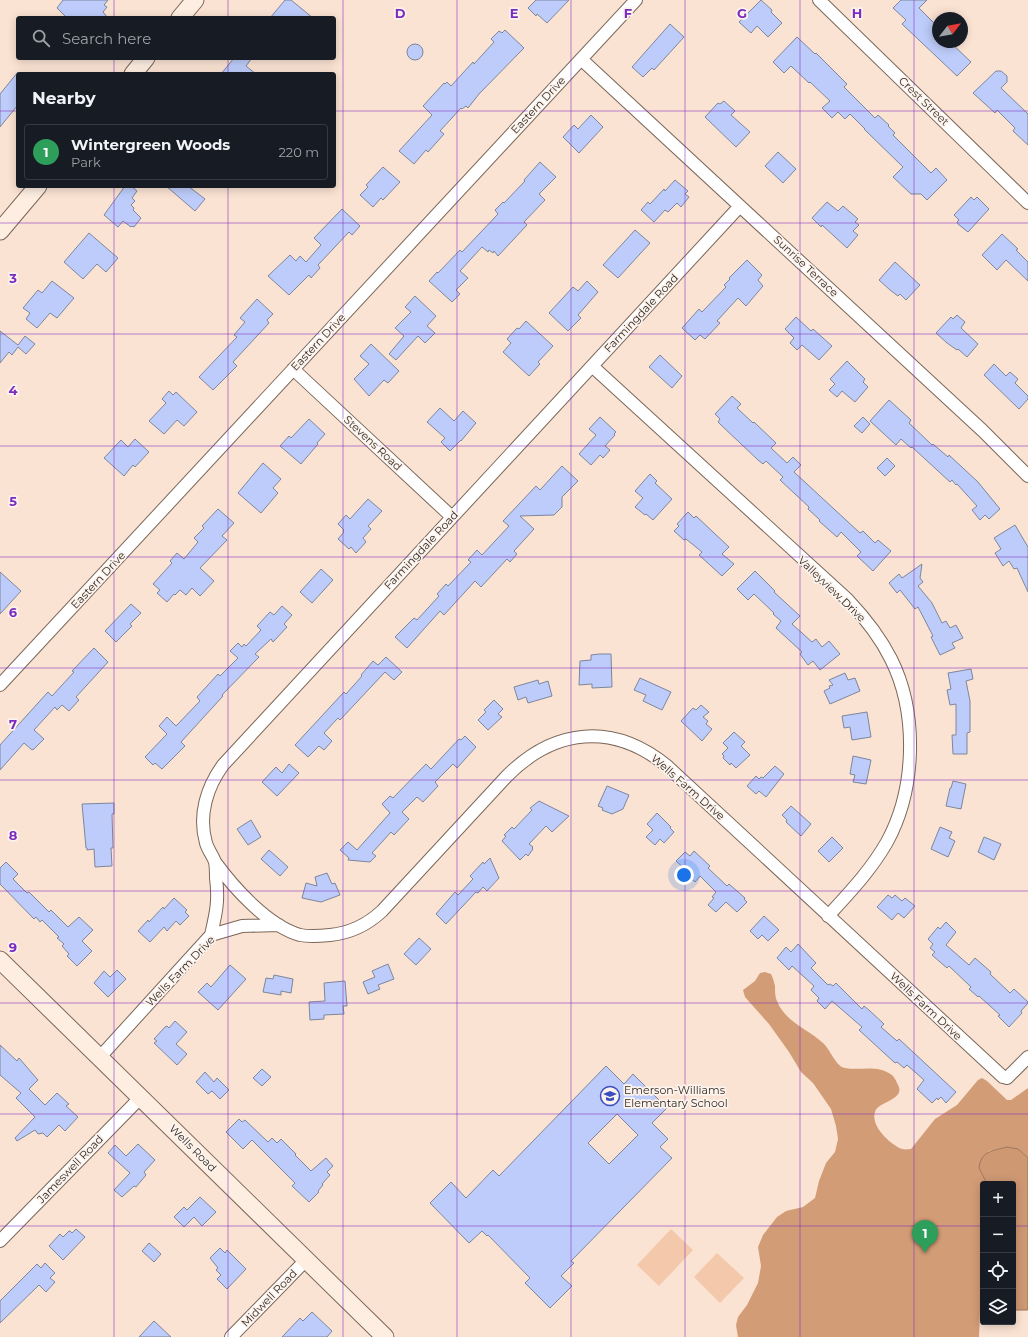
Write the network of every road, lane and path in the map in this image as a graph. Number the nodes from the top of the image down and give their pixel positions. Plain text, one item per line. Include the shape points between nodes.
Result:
1 (195, 0) edge
2 (636, 0) edge
3 (819, 0) edge
4 (182, 16) edge
5 (581, 59) junction
6 (144, 60) edge
7 (135, 72) edge
8 (36, 188) edge
9 (1028, 203) edge
10 (740, 206) junction
11 (0, 231) edge
12 (592, 366) junction
13 (293, 369) junction
14 (1028, 476) edge
15 (452, 517) junction
16 (0, 685) edge
17 (215, 862) junction
18 (828, 916) junction
19 (280, 925) junction
20 (211, 935) junction
21 (0, 960) edge
22 (100, 1057) junction
23 (1028, 1057) edge
24 (141, 1097) junction
25 (0, 1240) edge
26 (306, 1260) junction
27 (231, 1337) edge
28 (385, 1337) edge

1 - 4 main road
2 - 5 street, Eastern Drive
3 - 9 street, Crest Street
5 - 10 street, Sunrise Terrace
5 - 13 street, Eastern Drive
6 - 7 main road
8 - 11 main road
10 - 12 street, Farmingdale Road
10 - 14 street, Sunrise Terrace via 983,431
12 - 15 street, Farmingdale Road
12 - 18 street, Valleyview Drive via 848,600 872,628 893,664 905,701 909,734 908,774 902,805 891,834 878,857
13 - 15 street, Stevens Road
13 - 16 street, Eastern Drive
15 - 17 street, Farmingdale Road via 220,770 209,789 203,816 204,838
17 - 19 street, Wells Farm Drive via 247,898
17 - 20 street, Farmingdale Road via 218,898
18 - 19 street, Wells Farm Drive via 660,760 628,743 591,735 551,744 521,763 386,907 364,925 344,933 318,936 299,934
18 - 23 street, Wells Farm Drive via 1006,1079
19 - 20 street, Wells Farm Drive via 242,926
20 - 22 street, Wells Farm Drive
21 - 22 main road, Wells Road
22 - 24 main road, Wells Road
24 - 25 street, Jameswell Road
24 - 26 main road, Wells Road
26 - 27 street, Midwell Road
26 - 28 main road, Wells Road

